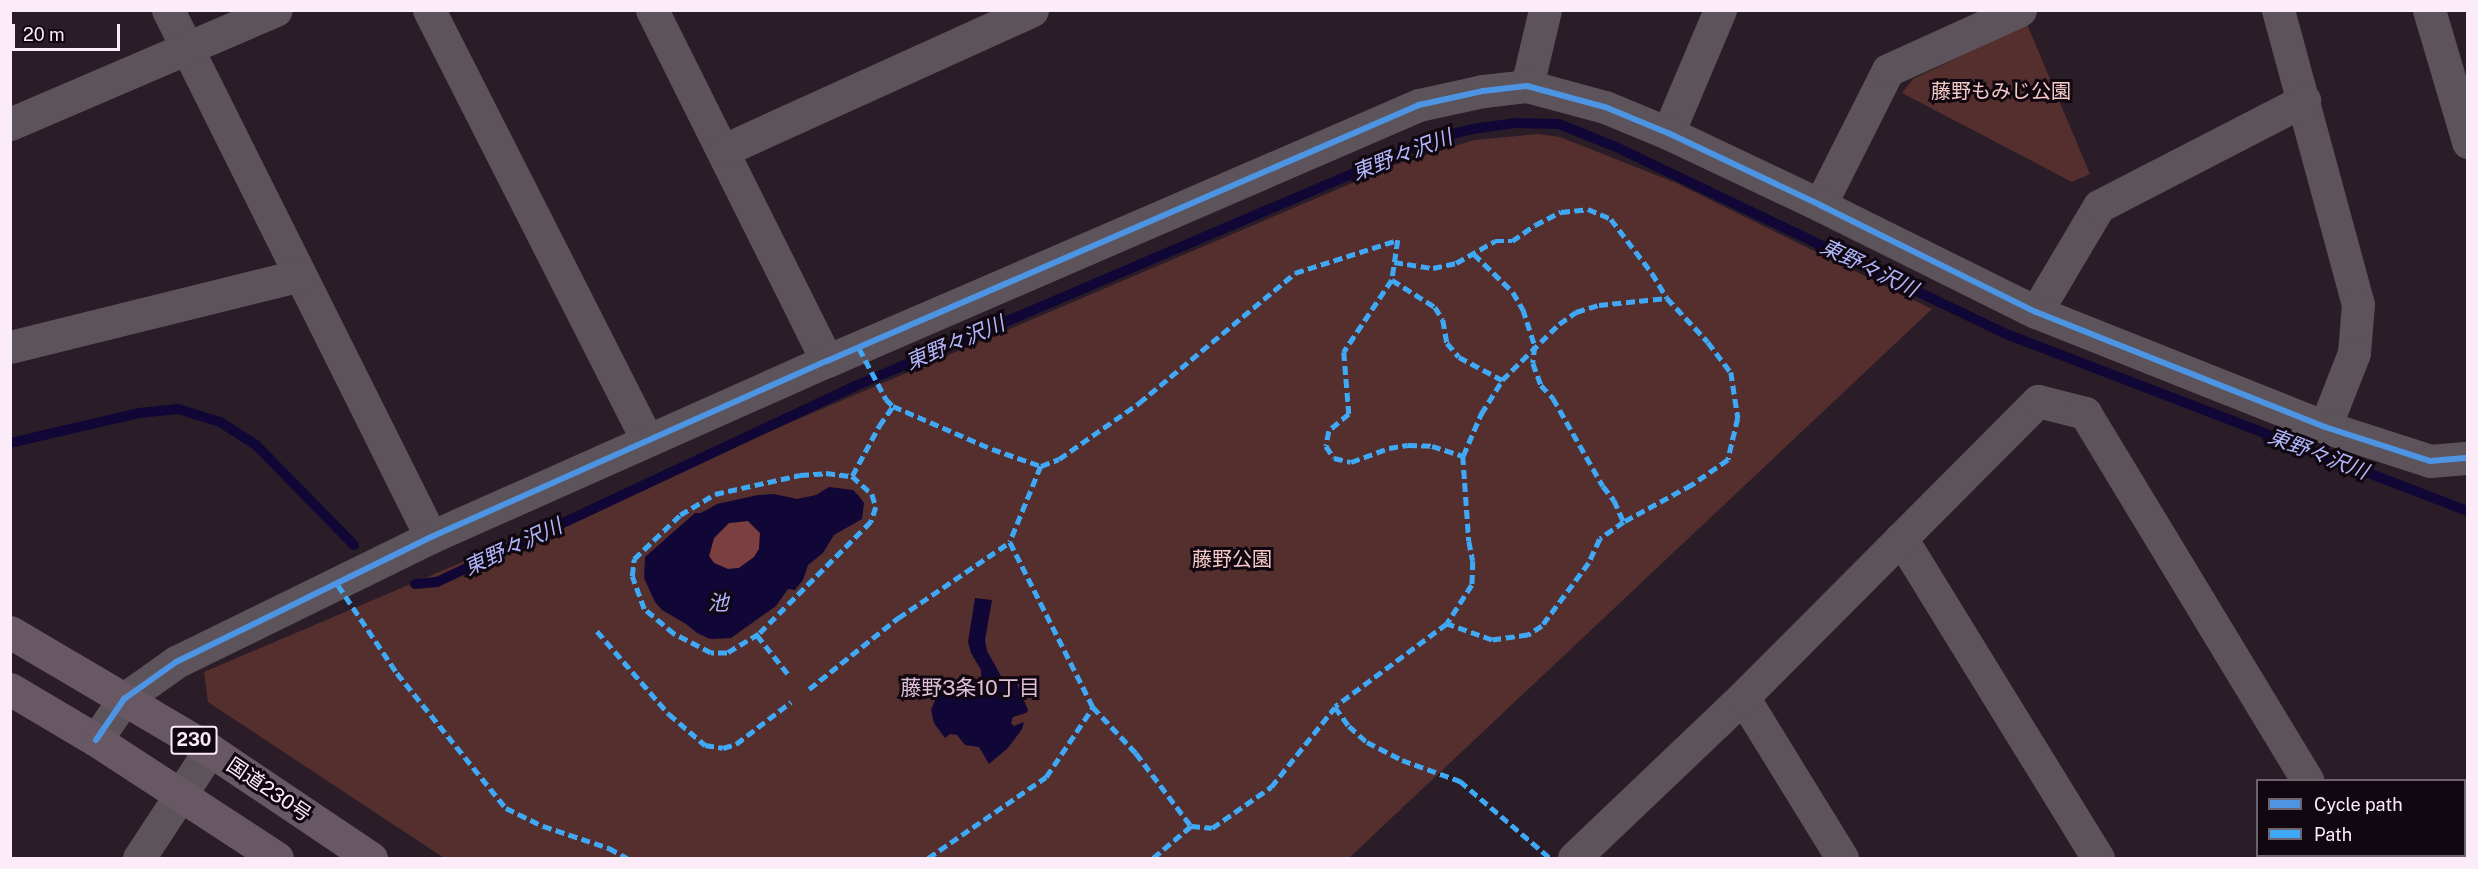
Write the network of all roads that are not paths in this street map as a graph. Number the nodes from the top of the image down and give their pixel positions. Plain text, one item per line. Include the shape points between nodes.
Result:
1 (168, 10) edge
2 (276, 10) edge
3 (429, 10) edge
4 (652, 10) edge
5 (1032, 10) edge
6 (1545, 10) edge
7 (1720, 10) edge
8 (2020, 10) edge
9 (2277, 10) edge
10 (2429, 10) edge
11 (187, 49) junction
12 (1527, 86) junction
13 (2304, 100) junction
14 (10, 124) edge
15 (1668, 133) junction
16 (2468, 142) edge
17 (724, 150) junction
18 (1820, 205) junction
19 (300, 275) junction
20 (2036, 312) junction
21 (10, 347) edge
22 (826, 361) junction
23 (2325, 428) junction
24 (647, 440) junction
25 (2468, 458) edge
26 (431, 537) junction
27 (1901, 538) junction
28 (10, 632) edge
29 (10, 689) edge
30 (1743, 697) junction
31 (124, 699) junction
32 (96, 740) junction
33 (210, 750) junction
34 (2306, 779) edge
35 (180, 794) junction
36 (139, 858) edge
37 (277, 858) edge
38 (371, 858) edge
39 (1574, 858) edge
40 (1842, 858) edge
41 (2098, 858) edge

1 - 11 street
2 - 11 street
3 - 24 street
4 - 17 street
5 - 17 street
6 - 12 street
7 - 15 street
8 - 18 street via 1888,70
9 - 13 street
10 - 16 street
11 - 14 street
11 - 19 street
12 - 15 street via 1605,107
12 - 22 street via 1419,105
13 - 20 street via 2099,206
13 - 23 street via 2358,304 2354,353
15 - 18 street
17 - 22 street
18 - 20 street
19 - 21 street
19 - 26 street
20 - 23 street
22 - 24 street
23 - 25 street via 2430,461
24 - 26 street
26 - 31 street via 176,662
27 - 30 street
27 - 34 street via 2038,401 2085,413
27 - 41 street
28 - 31 highway, 国道230号 / 230
29 - 32 highway, 230
30 - 39 street
30 - 40 street
31 - 32 street
31 - 33 highway, 国道230号 / 230
32 - 35 highway, 230
33 - 35 street
33 - 38 highway, 国道230号 / 230
35 - 36 street
35 - 37 highway, 230

